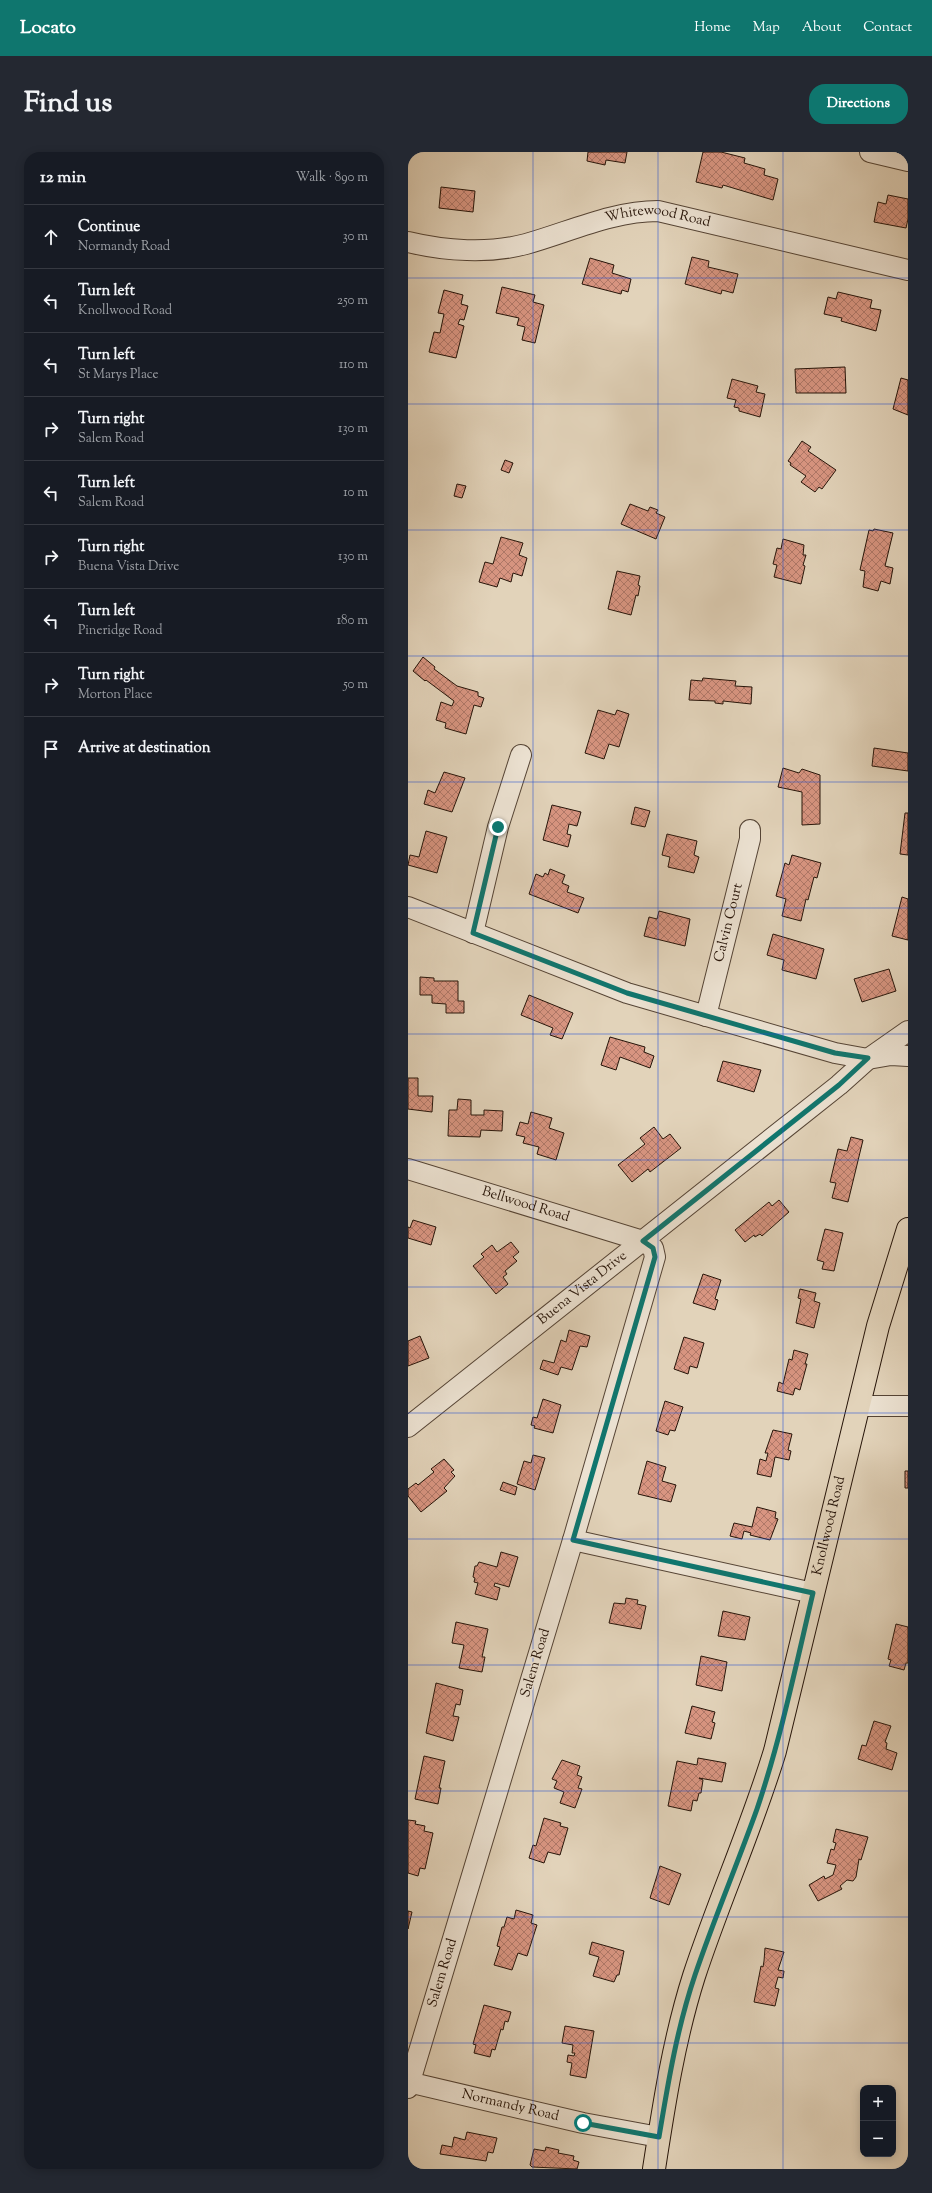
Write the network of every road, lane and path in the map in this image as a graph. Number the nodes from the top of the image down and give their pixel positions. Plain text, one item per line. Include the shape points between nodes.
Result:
1 (870, 152) edge
2 (908, 161) edge
3 (408, 242) edge
4 (908, 270) edge
5 (521, 755) dead end
6 (750, 830) dead end
7 (408, 907) edge
8 (473, 933) junction
9 (706, 1016) junction
10 (908, 1031) edge
11 (908, 1056) edge
12 (868, 1058) junction
13 (408, 1170) edge
14 (908, 1228) edge
15 (643, 1241) junction
16 (858, 1406) junction
17 (908, 1406) edge
18 (408, 1427) edge
19 (573, 1540) junction
20 (813, 1593) junction
21 (409, 2084) edge
22 (659, 2137) junction
23 (654, 2169) edge

1 - 2 street
3 - 4 street, Whitewood Road via 454,249 496,250 524,245 636,211 658,211
5 - 8 street via 498,827
6 - 9 street, Calvin Court via 750,839
7 - 8 street
8 - 9 street via 627,993
9 - 12 street via 835,1053
10 - 12 street, Buena Vista Drive
11 - 12 street
12 - 15 street, Buena Vista Drive via 839,1085
13 - 15 street, Bellwood Road
14 - 16 main road, Knollwood Road via 878,1326
15 - 18 street, Buena Vista Drive
15 - 19 street, Salem Road via 653,1248 655,1257
16 - 17 street
16 - 20 main road, Knollwood Road
19 - 20 street
19 - 21 street, Salem Road
20 - 22 main road, Knollwood Road via 775,1751 694,1976 667,2089
21 - 22 street, Normandy Road via 583,2123
22 - 23 main road, Knollwood Road

